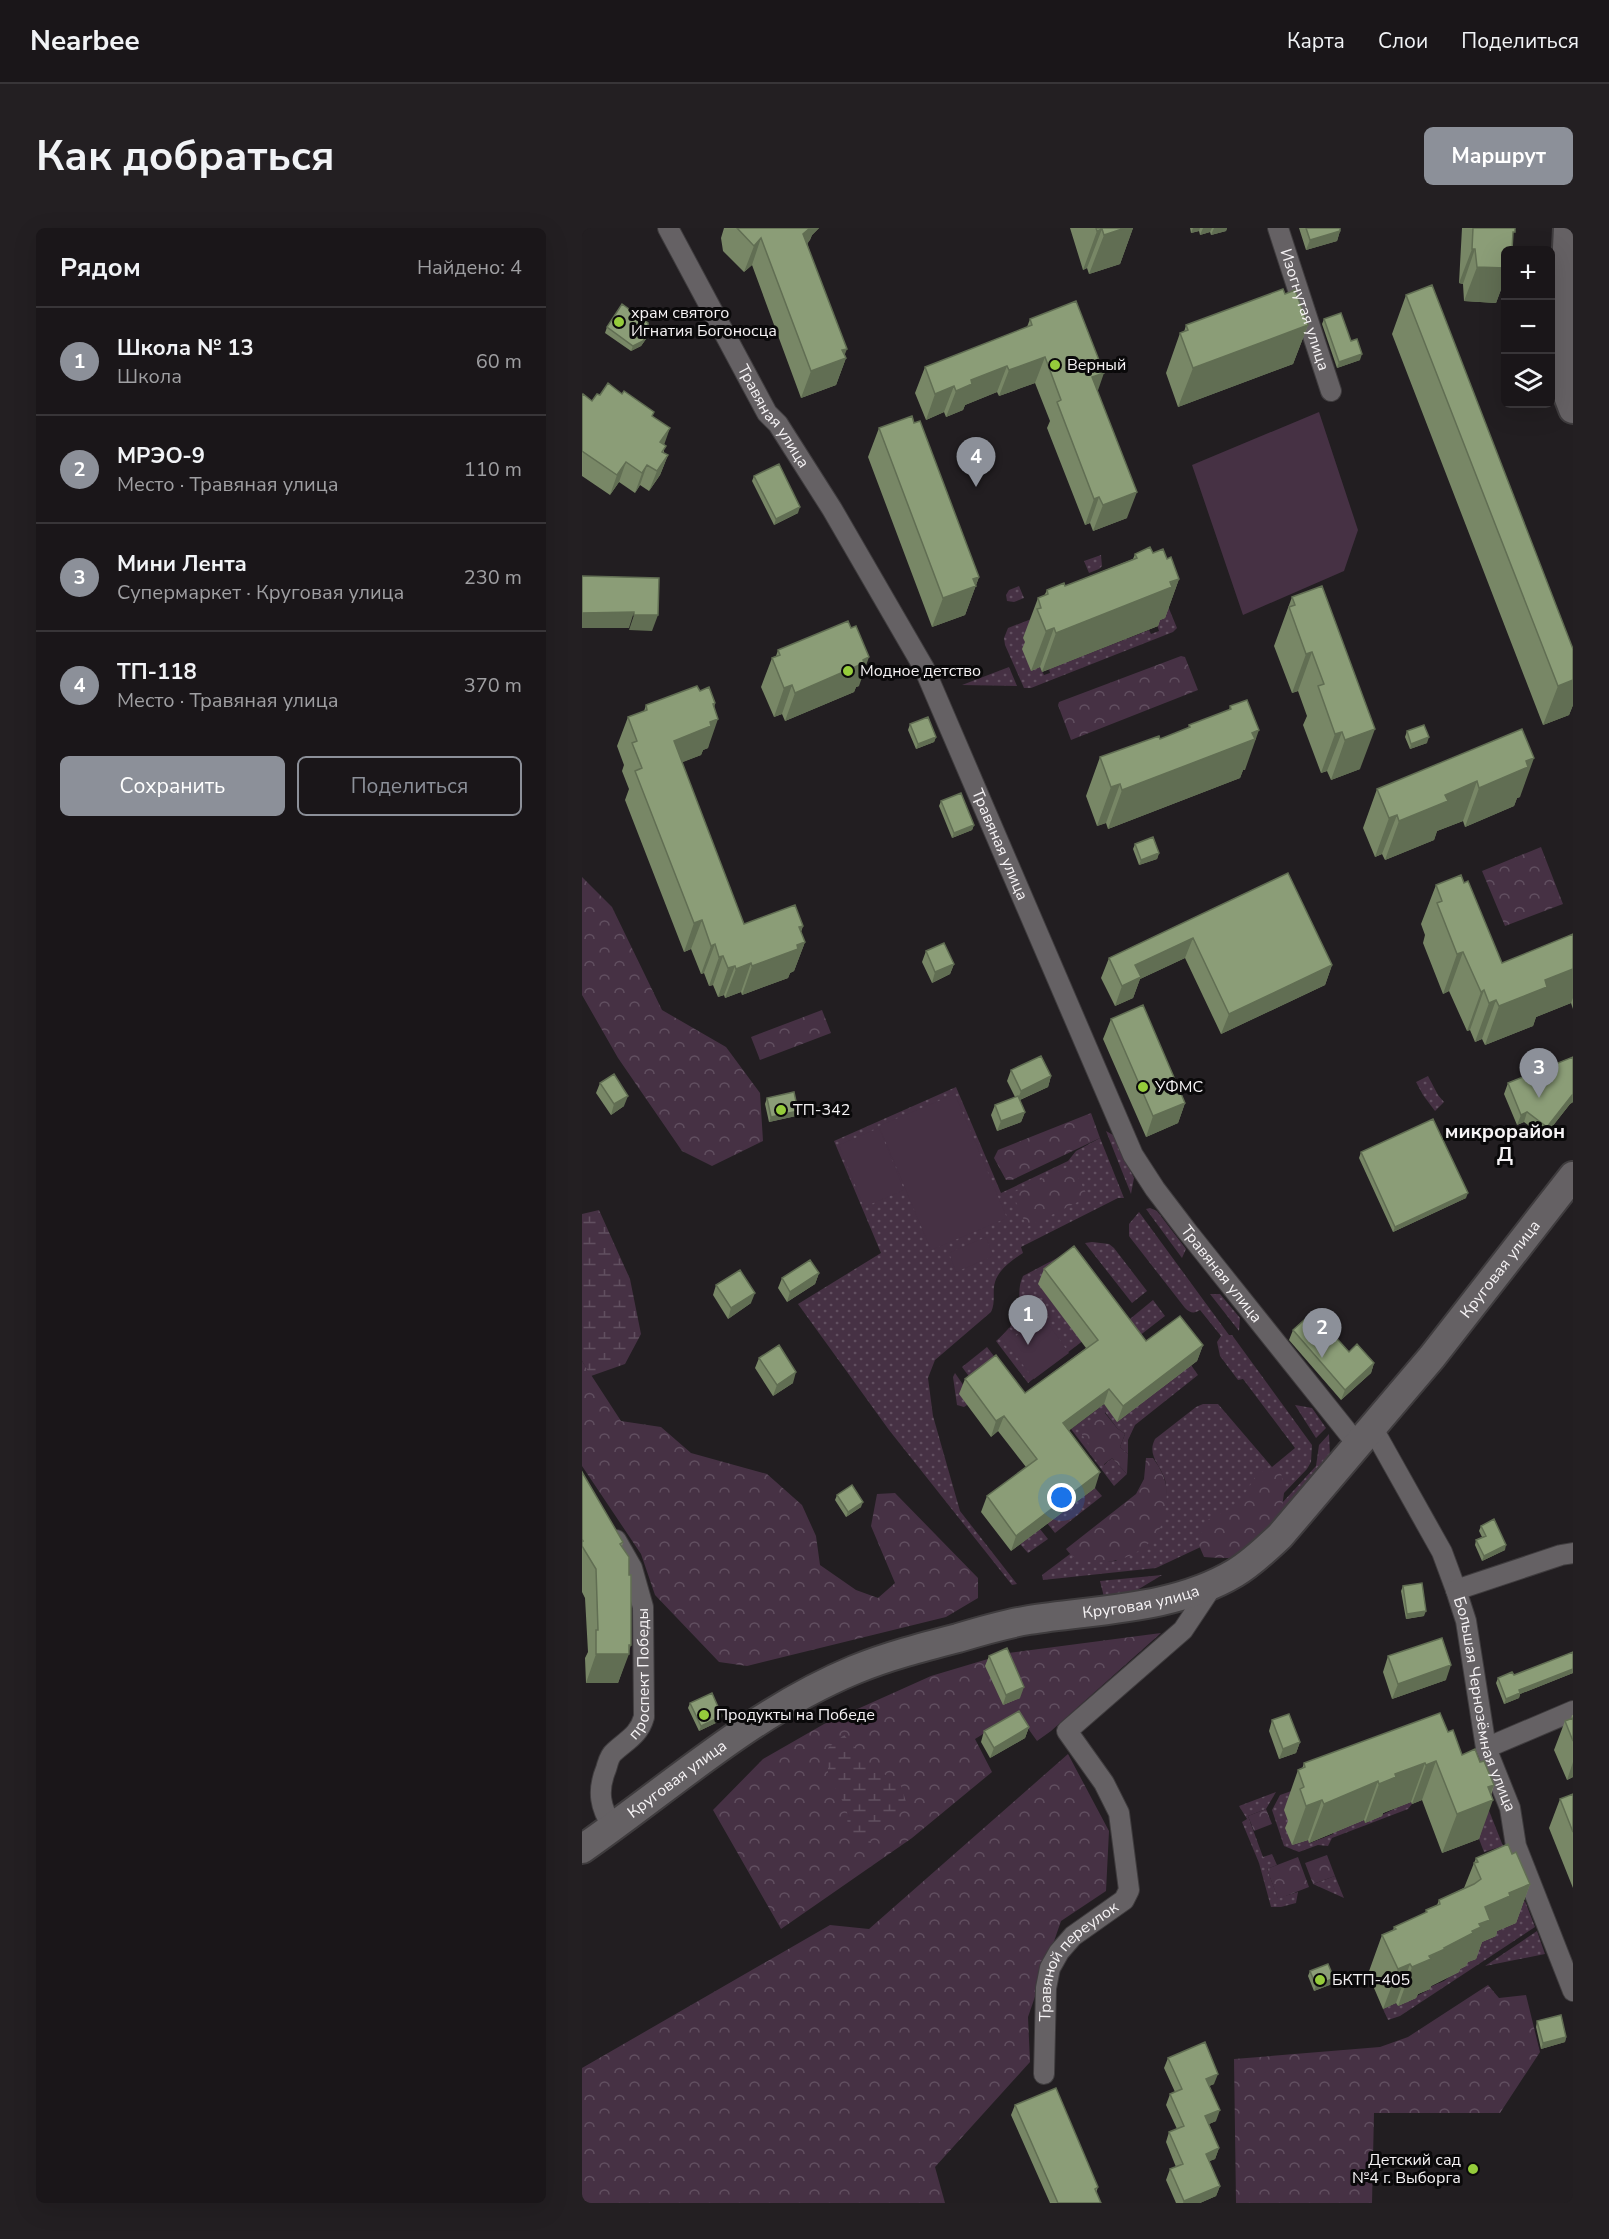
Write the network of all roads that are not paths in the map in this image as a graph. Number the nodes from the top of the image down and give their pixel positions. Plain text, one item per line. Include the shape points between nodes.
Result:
1 (668, 228) edge
2 (1278, 228) edge
3 (1568, 228) edge
4 (1331, 391) dead end
5 (1573, 409) edge
6 (1573, 1176) edge
7 (1364, 1435) junction
8 (604, 1521) edge
9 (1573, 1553) edge
10 (1213, 1585) junction
11 (1456, 1590) junction
12 (1573, 1711) edge
13 (1486, 1748) junction
14 (613, 1827) junction
15 (582, 1849) edge
16 (1573, 1991) edge
17 (1044, 2074) dead end

1 - 7 street, Травяная улица via 767,413 832,509 924,668 1133,1155 1180,1223
2 - 4 street, Изогнутая улица
3 - 5 street via 1562,380
6 - 7 street, Круговая улица via 1432,1357
7 - 10 street, Круговая улица via 1280,1536 1255,1559
7 - 11 street, Большая Чернозёмная улица via 1442,1552
8 - 14 street, проспект Победы via 632,1568 643,1607 644,1717 634,1737 611,1754 599,1785 604,1814
9 - 11 street
10 - 14 street, Круговая улица via 1165,1600 1003,1626 914,1649 855,1670 801,1695 753,1724
10 - 17 street, Травяной переулок via 1183,1630 1066,1731 1104,1783 1119,1813 1129,1890 1124,1900 1073,1936 1050,1968
11 - 13 street, Большая Чернозёмная улица via 1466,1622
12 - 13 street
13 - 16 street, Большая Чернозёмная улица via 1510,1808 1516,1846
14 - 15 street, Круговая улица

